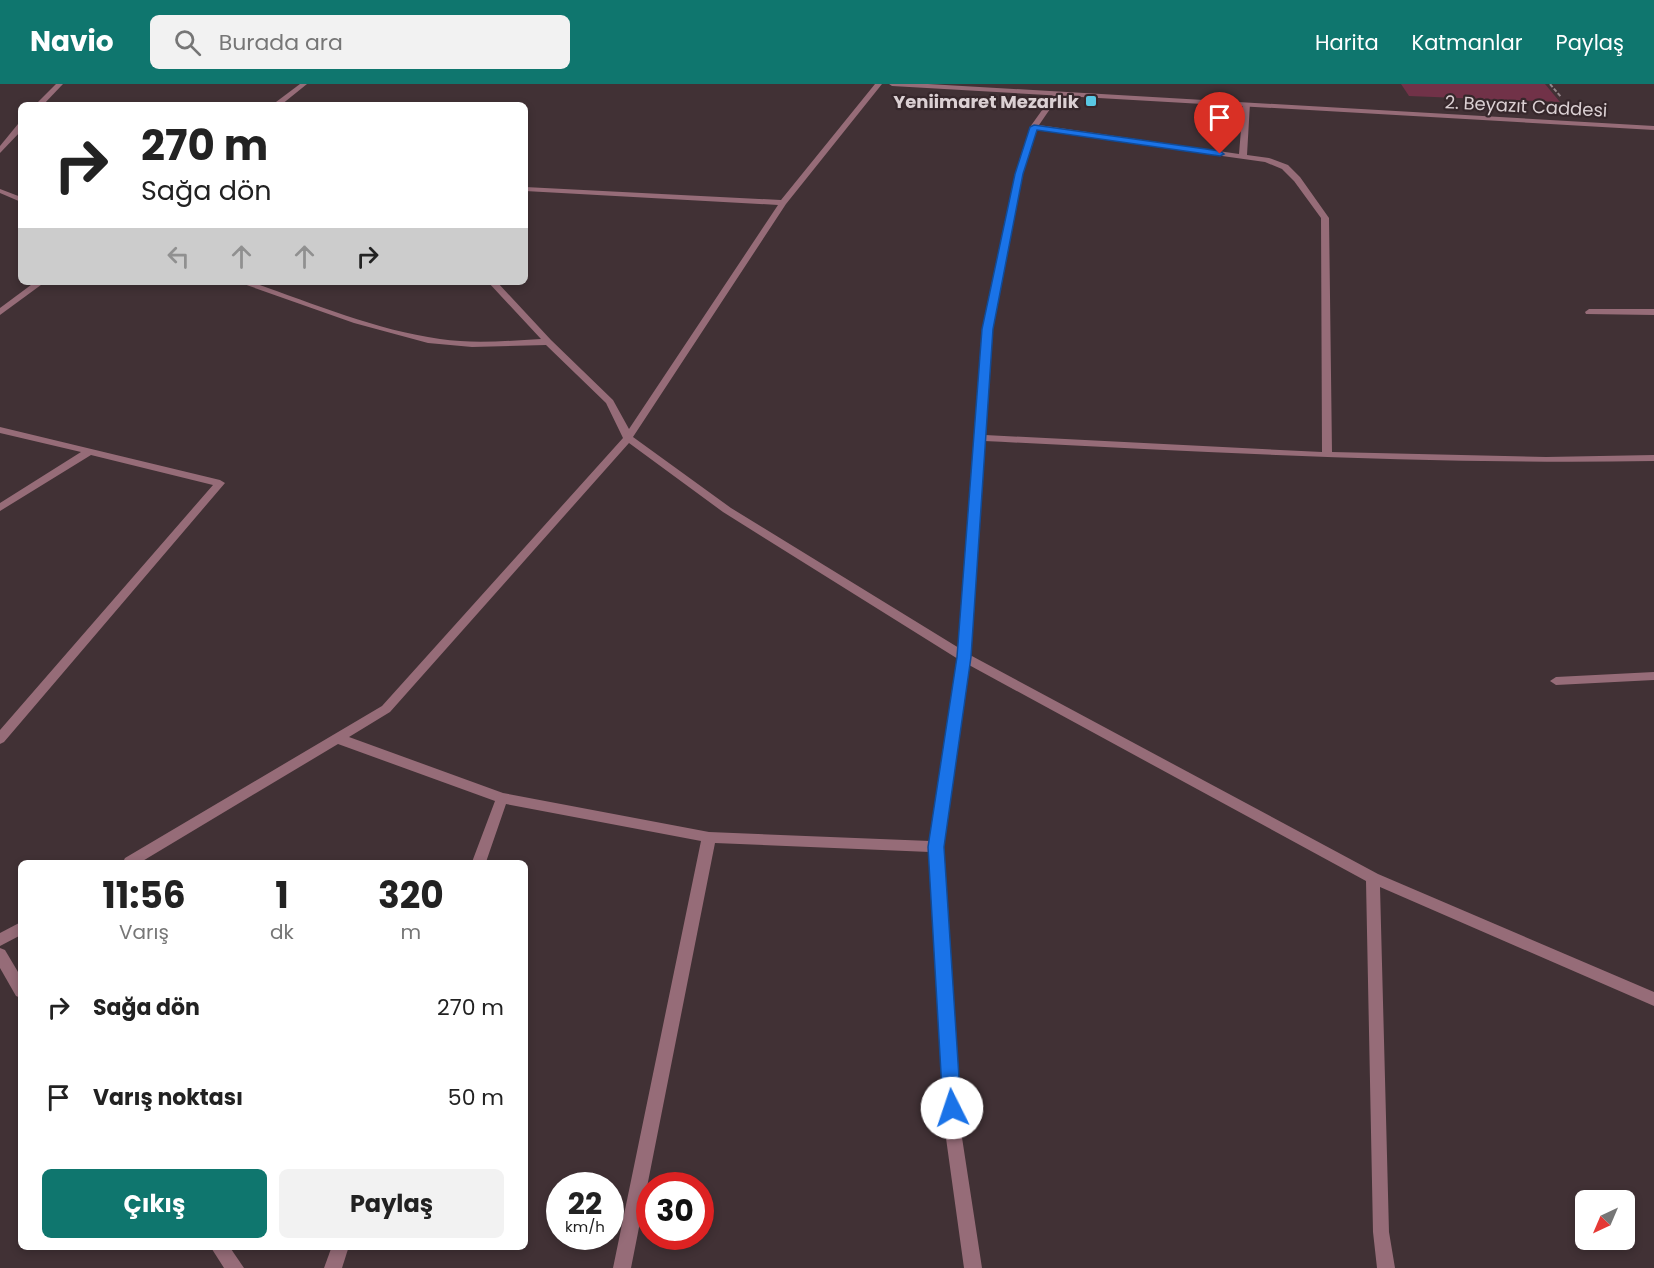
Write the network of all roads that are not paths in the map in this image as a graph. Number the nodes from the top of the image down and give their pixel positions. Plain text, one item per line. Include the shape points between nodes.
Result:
1 (60, 84) edge
2 (304, 84) edge
3 (879, 84) edge
4 (892, 84) edge
5 (1057, 93) junction
6 (42, 102) edge
7 (280, 102) edge
8 (1247, 105) junction
9 (1034, 127) junction
10 (1654, 128) edge
11 (18, 130) edge
12 (0, 151) edge
13 (1243, 157) junction
14 (1, 189) edge
15 (528, 189) edge
16 (18, 198) edge
17 (783, 203) junction
18 (37, 285) edge
19 (251, 285) edge
20 (495, 285) edge
21 (0, 312) edge
22 (1589, 312) dead end
23 (1654, 312) edge
24 (548, 342) junction
25 (0, 430) edge
26 (628, 438) junction
27 (978, 438) junction
28 (90, 451) junction
29 (1327, 455) junction
30 (1654, 458) edge
31 (0, 508) edge
32 (964, 657) junction
33 (1654, 676) edge
34 (1556, 681) dead end
35 (337, 738) junction
36 (0, 739) edge
37 (502, 798) junction
38 (709, 837) junction
39 (936, 847) junction
40 (133, 860) edge
41 (480, 860) edge
42 (1373, 878) junction
43 (18, 930) edge
44 (0, 940) edge
45 (0, 954) edge
46 (18, 986) edge
47 (1654, 999) edge
48 (221, 1250) edge
49 (340, 1250) edge
50 (235, 1268) edge
51 (333, 1268) edge
52 (622, 1268) edge
53 (973, 1268) edge
54 (1386, 1268) edge

1 - 6 street
2 - 7 street
3 - 17 street
4 - 5 street, 2. Beyazıt Caddesi
5 - 8 street, 2. Beyazıt Caddesi
5 - 9 street
8 - 10 street, 2. Beyazıt Caddesi
8 - 13 street
9 - 13 street
9 - 27 street via 1019,174 987,329
11 - 12 street
13 - 29 street via 1285,167 1325,218
14 - 16 street
15 - 17 street
17 - 26 street
18 - 21 street
19 - 24 street via 372,326 430,340
20 - 24 street
22 - 23 street
24 - 26 street via 610,402
25 - 28 street
26 - 32 street via 728,510
26 - 35 street via 386,709
27 - 29 street
27 - 32 street
28 - 31 street
28 - 36 street via 220,483
29 - 30 street
32 - 39 street
32 - 42 street
33 - 34 street
35 - 37 street
35 - 40 street
37 - 38 street
37 - 41 street
38 - 39 street
38 - 52 street
39 - 53 street via 953,1131
42 - 47 street
42 - 54 street via 1380,1220
43 - 44 street
45 - 46 street
48 - 50 street
49 - 51 street

